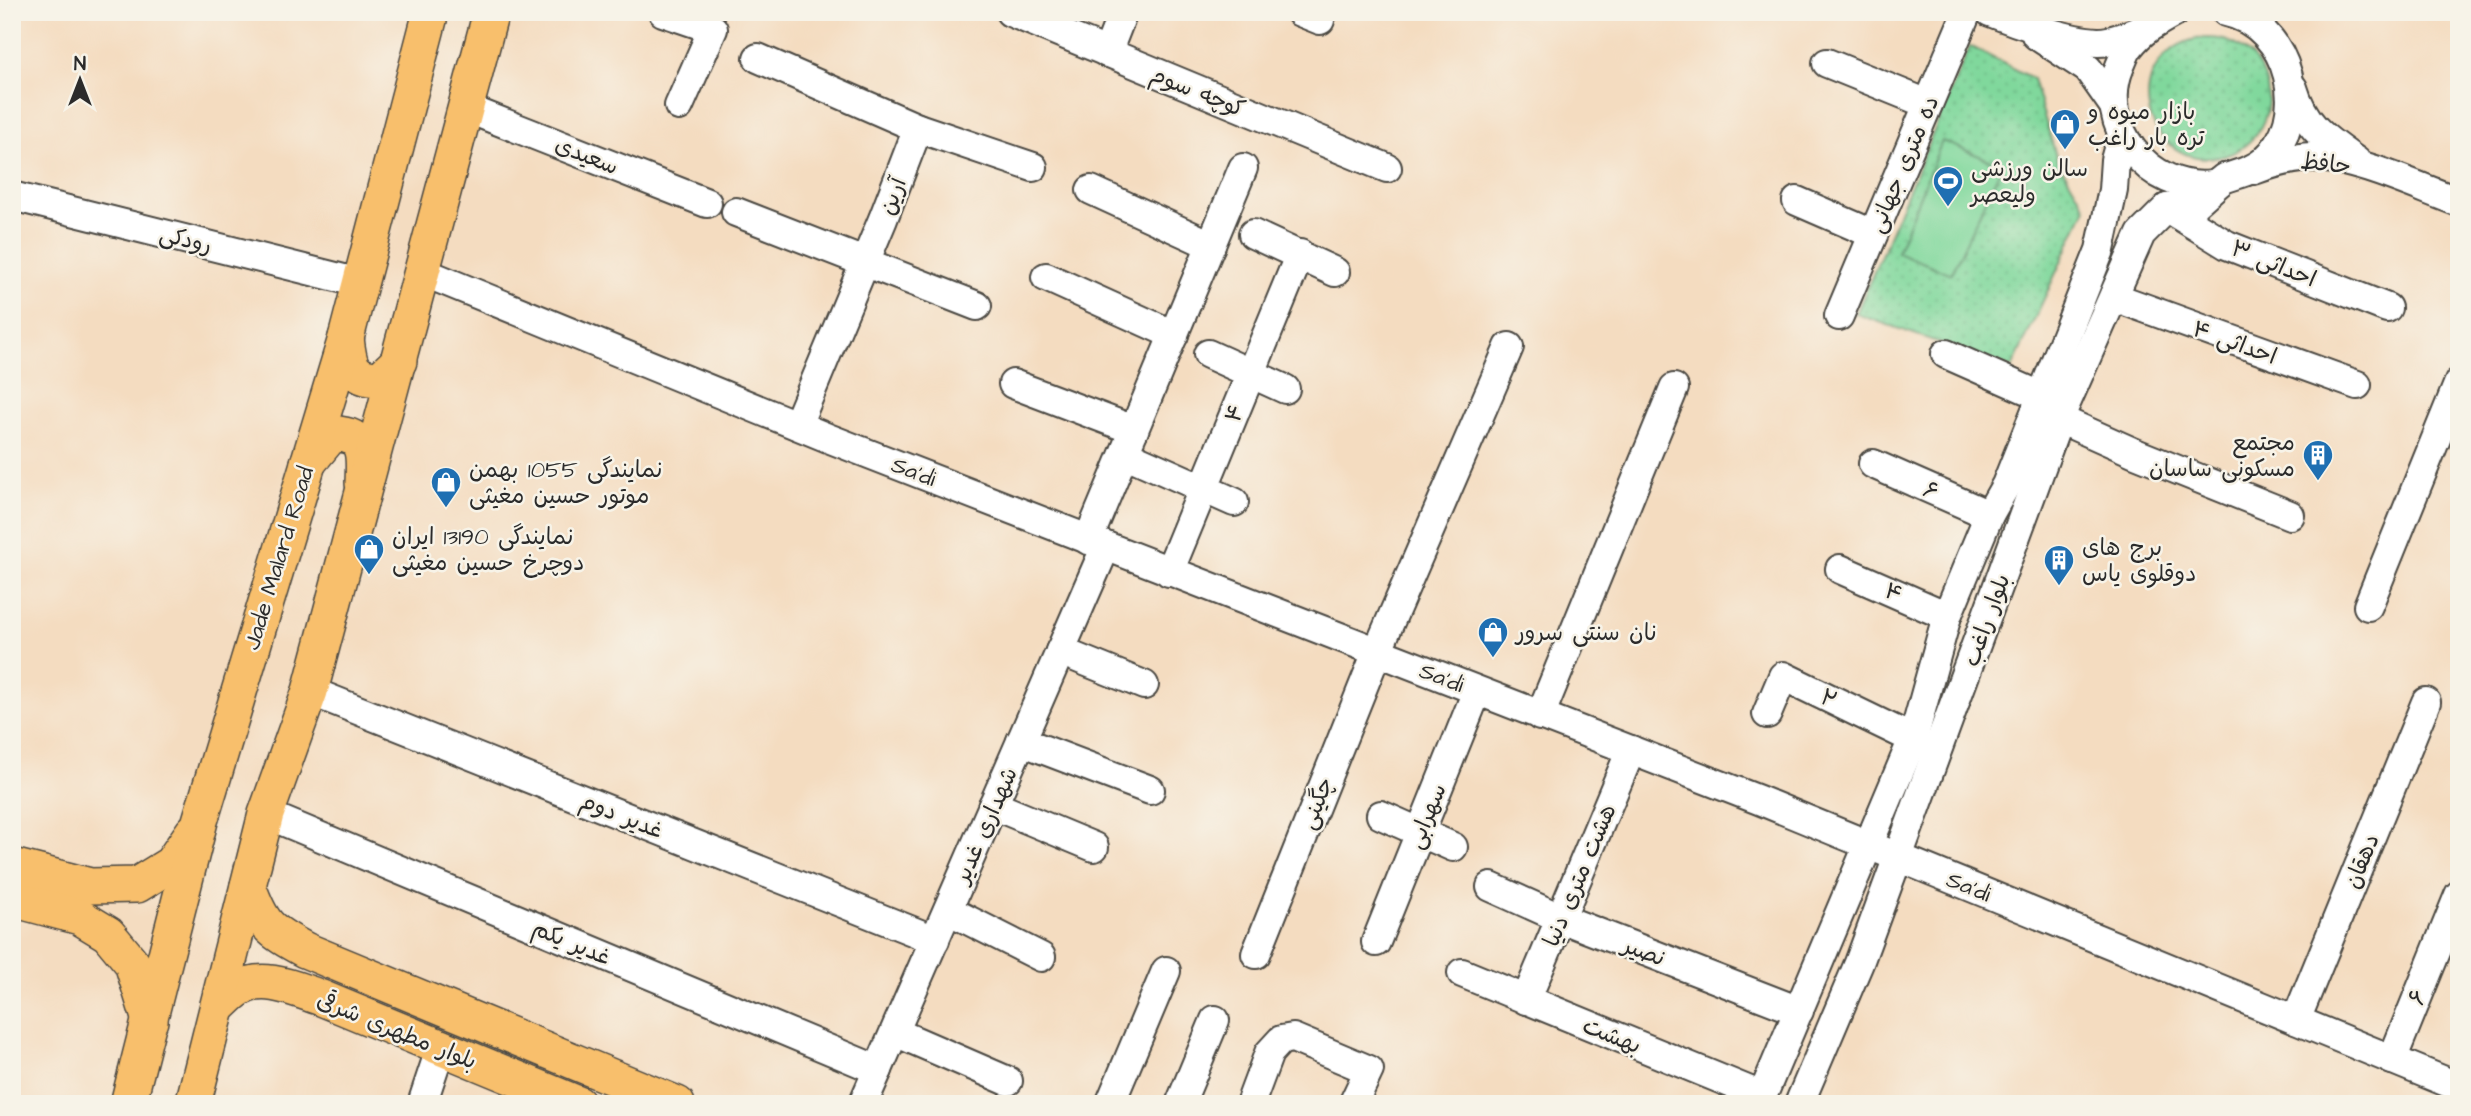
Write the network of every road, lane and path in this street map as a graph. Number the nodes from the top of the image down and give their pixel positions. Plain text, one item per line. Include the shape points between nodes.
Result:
1 (430, 12) edge
2 (491, 12) edge
3 (663, 12) edge
4 (1010, 12) edge
5 (1123, 12) edge
6 (1967, 12) edge
7 (2175, 12) edge
8 (2226, 12) edge
9 (2265, 12) edge
10 (2003, 17) edge
11 (2148, 26) junction
12 (2280, 52) junction
13 (1107, 53) junction
14 (758, 58) dead end
15 (1827, 62) dead end
16 (2290, 80) junction
17 (1928, 104) junction
18 (679, 106) dead end
19 (2114, 106) junction
20 (466, 107) junction
21 (918, 128) junction
22 (2122, 135) junction
23 (1033, 167) dead end
24 (1243, 168) dead end
25 (1387, 168) dead end
26 (2367, 168) junction
27 (2234, 176) junction
28 (1091, 190) dead end
29 (12, 195) edge
30 (1797, 201) dead end
31 (2459, 202) edge
32 (707, 203) dead end
33 (2166, 208) junction
34 (736, 212) dead end
35 (1253, 233) dead end
36 (1873, 234) junction
37 (1211, 245) junction
38 (1300, 254) junction
39 (866, 262) junction
40 (423, 272) junction
41 (1335, 272) dead end
42 (1046, 277) dead end
43 (360, 283) junction
44 (2114, 297) junction
45 (977, 306) dead end
46 (2387, 308) dead end
47 (1839, 316) dead end
48 (1174, 335) junction
49 (346, 338) junction
50 (1509, 347) dead end
51 (1208, 354) dead end
52 (1946, 355) dead end
53 (399, 361) junction
54 (1251, 374) junction
55 (2459, 382) edge
56 (1013, 384) dead end
57 (2357, 385) dead end
58 (1674, 388) dead end
59 (1284, 389) dead end
60 (2041, 396) junction
61 (2059, 419) junction
62 (797, 425) junction
63 (1135, 444) junction
64 (1873, 464) dead end
65 (305, 467) junction
66 (1203, 488) junction
67 (363, 497) junction
68 (1234, 502) dead end
69 (1989, 515) junction
70 (2290, 515) dead end
71 (1097, 543) junction
72 (1840, 569) dead end
73 (1169, 572) junction
74 (2368, 606) dead end
75 (1947, 616) junction
76 (1060, 651) junction
77 (1377, 652) junction
78 (1144, 685) dead end
79 (310, 691) junction
80 (1477, 691) junction
81 (2426, 702) dead end
82 (1767, 714) dead end
83 (1540, 716) junction
84 (1913, 738) junction
85 (1021, 741) junction
86 (1631, 750) junction
87 (1150, 790) dead end
88 (993, 805) junction
89 (266, 814) junction
90 (1381, 815) dead end
91 (200, 821) junction
92 (1420, 831) junction
93 (1869, 844) junction
94 (1094, 847) dead end
95 (1453, 847) dead end
96 (1897, 856) junction
97 (12, 866) edge
98 (248, 886) junction
99 (1491, 887) dead end
100 (2459, 895) edge
101 (12, 900) edge
102 (85, 902) junction
103 (948, 910) junction
104 (1560, 918) junction
105 (935, 940) junction
106 (1376, 942) dead end
107 (1255, 954) dead end
108 (1041, 957) dead end
109 (332, 962) junction
110 (1166, 971) dead end
111 (1462, 973) dead end
112 (319, 997) junction
113 (1526, 1000) junction
114 (218, 1007) junction
115 (1798, 1011) junction
116 (1215, 1020) dead end
117 (2296, 1020) junction
118 (150, 1021) junction
119 (895, 1032) junction
120 (441, 1047) junction
121 (2392, 1060) junction
122 (878, 1070) junction
123 (1008, 1081) dead end
124 (2453, 1092) edge
125 (1761, 1100) edge
126 (128, 1104) edge
127 (193, 1104) edge
128 (422, 1104) edge
129 (578, 1104) edge
130 (677, 1104) edge
131 (863, 1104) edge
132 (1110, 1104) edge
133 (1181, 1104) edge
134 (1250, 1104) edge
135 (1353, 1104) edge
136 (1799, 1104) edge

1 - 43 main road, Jade Malard Road
2 - 20 main road
3 - 18 street via 713,29
4 - 13 street, کوچه سوم
5 - 13 street
6 - 17 street, ده متری جهانی
7 - 11 street
8 - 12 street via 2260,29
9 - 12 street, حافظ
10 - 11 street via 2098,42
10 - 19 street via 2088,69
11 - 19 street via 2127,48 2116,76
12 - 16 street, حافظ
13 - 25 street, کوچه سوم
14 - 21 street
15 - 17 street
16 - 26 street, حافظ via 2303,115 2320,136
16 - 27 street via 2291,111 2282,137 2265,160
17 - 36 street, ده متری جهانی
19 - 22 street
20 - 32 street, سعیدی
20 - 40 main road
21 - 23 street
21 - 39 street, آرین
22 - 27 street via 2138,158 2160,176 2187,185 2215,185
22 - 60 street, بلوار راغب via 2100,250
24 - 37 street, شهداری غدیر
26 - 27 street, حافظ via 2316,157 2277,161
26 - 31 street, حافظ
27 - 33 street via 2196,203
28 - 37 street
29 - 43 street, رودکی
30 - 36 street
33 - 44 street, بلوار راغب via 2141,234
33 - 46 street, احداثی ۳ via 2227,245
34 - 39 street
35 - 38 street
36 - 47 street, ده متری جهانی
37 - 48 street, شهداری غدیر
38 - 41 street
38 - 54 street, ۴
39 - 45 street
39 - 62 street, آرین
40 - 53 main road
40 - 62 street, Sa'di
42 - 48 street
43 - 49 main road, Jade Malard Road
44 - 57 street, احداثی ۴
44 - 61 street, بلوار راغب
48 - 63 street, شهداری غدیر
49 - 53 main road via 348,360 355,372 367,379 380,379
49 - 65 main road, Jade Malard Road
50 - 77 street, چگینی
51 - 54 street
52 - 60 street
53 - 67 main road
54 - 59 street
54 - 66 street, ۴
55 - 74 street
56 - 63 street
58 - 83 street
60 - 69 street, بلوار راغب via 2006,485
61 - 70 street
61 - 96 street, بلوار راغب
62 - 71 street, Sa'di
63 - 66 street
63 - 71 street, شهداری غدیر
64 - 69 street, ۶
65 - 67 main road via 332,434 348,434 359,442 364,460
65 - 91 main road, Jade Malard Road
66 - 68 street
66 - 73 street, ۴
67 - 79 main road
69 - 75 street, بلوار راغب
71 - 73 street, Sa'di
71 - 76 street, شهداری غدیر
72 - 75 street, ۴
73 - 77 street, Sa'di
75 - 84 street, بلوار راغب
76 - 78 street
76 - 85 street, شهداری غدیر
77 - 80 street, Sa'di
77 - 107 street, چگینی
79 - 89 main road
79 - 105 street, غدیر دوم
80 - 83 street, Sa'di
80 - 92 street, سهرابی
81 - 117 street, دهقان
82 - 84 street, ۲ via 1783,676
83 - 86 street, Sa'di
84 - 93 street, بلوار راغب
85 - 87 street
85 - 88 street, شهداری غدیر
86 - 93 street, Sa'di
86 - 104 street, هشت متری دنیا
88 - 94 street
88 - 103 street, شهداری غدیر
89 - 98 main road
89 - 122 street, غدیر یکم
90 - 92 street
91 - 102 main road via 171,864 137,885
91 - 118 main road, Jade Malard Road
92 - 95 street
92 - 106 street, سهرابی
93 - 96 street, Sa'di
93 - 115 street, بلوار راغب
96 - 117 street, Sa'di
96 - 136 street, بلوار راغب via 1859,963
97 - 102 main road
98 - 109 main road, بلوار مطهری شرقی via 260,918 281,937
98 - 114 main road
99 - 104 street, نصیر
100 - 121 street, ۶
101 - 102 main road
102 - 118 main road via 132,963
103 - 105 street, شهداری غدیر
103 - 108 street
104 - 113 street, هشت متری دنیا
104 - 115 street, نصیر
105 - 119 street, شهداری غدیر
109 - 112 main road via 317,970 312,984
109 - 130 main road, بلوار مطهری شرقی
110 - 132 street
111 - 113 street, بهشت
112 - 114 main road, بلوار مطهری شرقی via 280,984 255,983 240,988
112 - 120 main road, بلوار مطهری شرقی
113 - 125 street, بهشت
114 - 127 main road
115 - 125 street, بلوار راغب
116 - 133 street
117 - 121 street, Sa'di
118 - 126 main road, Jade Malard Road
119 - 122 street, شهداری غدیر
119 - 123 street
120 - 128 street
120 - 129 main road, بلوار مطهری شرقی
121 - 124 street, Sa'di
122 - 131 street, شهداری غدیر
134 - 135 street via 1269,1053 1281,1040 1293,1038 1369,1070

